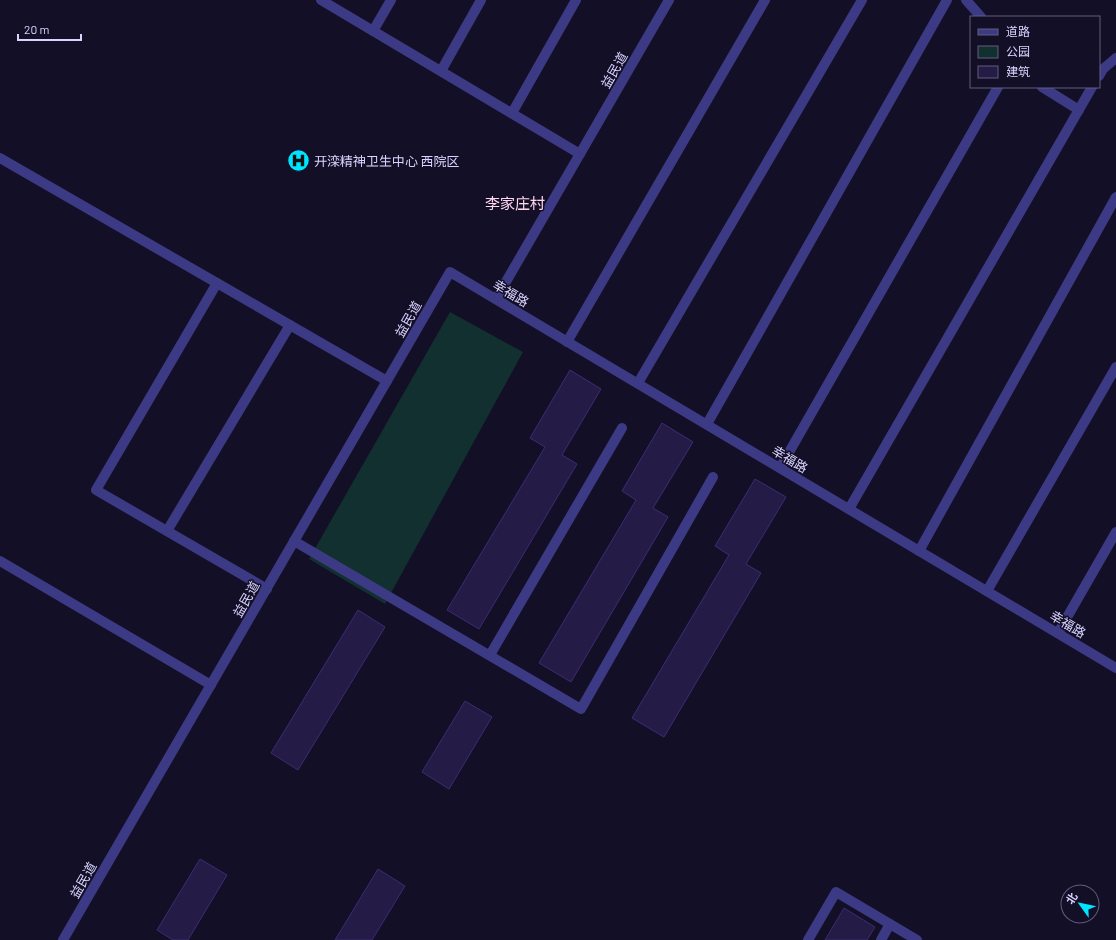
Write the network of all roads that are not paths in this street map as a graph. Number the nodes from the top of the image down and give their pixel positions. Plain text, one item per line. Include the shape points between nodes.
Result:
1 (321, 0) edge
2 (391, 0) edge
3 (481, 0) edge
4 (576, 0) edge
5 (669, 0) edge
6 (765, 0) edge
7 (862, 0) edge
8 (947, 0) edge
9 (966, 0) edge
10 (980, 16) edge
11 (373, 31) junction
12 (1116, 58) edge
13 (441, 71) junction
14 (1100, 74) edge
15 (997, 88) edge
16 (1044, 88) edge
17 (1091, 88) edge
18 (1079, 110) junction
19 (512, 113) junction
20 (580, 154) junction
21 (0, 158) edge
22 (1116, 197) edge
23 (450, 272) joint
24 (217, 283) junction
25 (496, 299) junction
26 (290, 325) junction
27 (567, 342) junction
28 (1116, 367) edge
29 (387, 381) junction
30 (638, 384) junction
31 (707, 424) junction
32 (622, 428) dead end
33 (780, 468) junction
34 (713, 477) dead end
35 (849, 509) junction
36 (167, 531) junction
37 (1116, 532) edge
38 (294, 541) junction
39 (919, 551) junction
40 (0, 561) edge
41 (267, 588) junction
42 (987, 591) junction
43 (1058, 633) junction
44 (490, 655) junction
45 (1116, 668) edge
46 (211, 685) junction
47 (890, 924) junction
48 (63, 940) edge
49 (808, 940) edge
50 (881, 940) edge
51 (917, 940) edge

1 - 11 street
2 - 11 street
3 - 13 street
4 - 19 street
5 - 20 street, 益民道
6 - 27 street
7 - 30 street
8 - 31 street
9 - 10 street
11 - 13 street
12 - 14 street
13 - 19 street
15 - 33 street
16 - 18 street
17 - 18 street
18 - 35 street
19 - 20 street
20 - 25 street, 益民道
21 - 24 street
22 - 39 street
23 - 25 street, 幸福路
23 - 29 street, 益民道
24 - 26 street
24 - 36 street via 96,490
25 - 27 street, 幸福路
26 - 29 street
26 - 36 street
27 - 30 street, 幸福路
28 - 42 street
29 - 38 street, 益民道
30 - 31 street, 幸福路
31 - 33 street, 幸福路
32 - 44 street
33 - 35 street, 幸福路
34 - 44 street via 581,708
35 - 39 street, 幸福路
36 - 41 street
37 - 43 street
38 - 41 street, 益民道
38 - 44 street
39 - 42 street, 幸福路
40 - 46 street
41 - 46 street, 益民道
42 - 43 street, 幸福路
43 - 45 street, 幸福路
46 - 48 street, 益民道
47 - 49 street via 836,892
47 - 50 street
47 - 51 street

